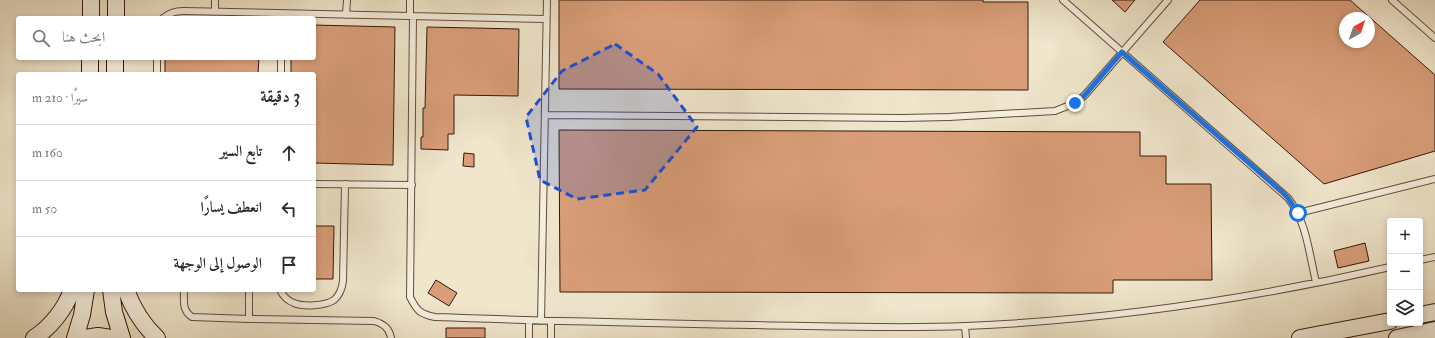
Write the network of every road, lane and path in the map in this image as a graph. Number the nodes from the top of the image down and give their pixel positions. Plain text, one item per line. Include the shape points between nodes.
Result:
1 (91, 0) edge
2 (116, 0) edge
3 (215, 0) edge
4 (347, 0) edge
5 (410, 0) edge
6 (547, 0) edge
7 (1063, 0) edge
8 (1168, 0) edge
9 (1392, 0) edge
10 (215, 12) junction
11 (346, 15) junction
12 (91, 16) edge
13 (116, 16) edge
14 (166, 16) edge
15 (282, 16) edge
16 (412, 16) junction
17 (546, 19) junction
18 (1435, 38) edge
19 (1122, 52) junction
20 (90, 60) edge
21 (115, 60) edge
22 (157, 60) edge
23 (281, 60) edge
24 (90, 72) edge
25 (115, 72) edge
26 (157, 72) edge
27 (281, 72) edge
28 (545, 115) junction
29 (1435, 179) edge
30 (316, 184) edge
31 (346, 184) junction
32 (412, 185) junction
33 (1298, 213) junction
34 (1435, 256) edge
35 (1423, 259) edge
36 (1387, 268) edge
37 (1316, 282) junction
38 (71, 292) edge
39 (86, 292) edge
40 (111, 292) edge
41 (127, 292) edge
42 (184, 292) edge
43 (249, 292) edge
44 (282, 292) edge
45 (1435, 312) edge
46 (1423, 314) edge
47 (249, 319) junction
48 (529, 321) junction
49 (541, 321) junction
50 (551, 322) junction
51 (1387, 323) edge
52 (965, 326) junction
53 (1435, 330) edge
54 (1345, 334) edge
55 (34, 338) edge
56 (75, 338) edge
57 (85, 338) edge
58 (111, 338) edge
59 (122, 338) edge
60 (157, 338) edge
61 (391, 338) edge
62 (529, 338) edge
63 (551, 338) edge
64 (966, 338) edge
65 (1300, 338) edge
66 (1397, 338) edge

1 - 12 main road
2 - 13 main road
3 - 10 lane
4 - 11 lane
5 - 16 lane
6 - 17 lane
7 - 19 lane
8 - 19 lane
9 - 18 lane
10 - 14 lane via 175,11
10 - 15 lane
11 - 15 lane
11 - 16 lane
16 - 17 lane
16 - 32 lane
17 - 28 lane
19 - 28 lane via 1084,96 1065,108 1043,113 902,118
19 - 33 lane via 1282,192
20 - 24 main road
21 - 25 main road
22 - 26 lane
23 - 27 lane
28 - 49 lane
29 - 33 lane
30 - 31 lane
31 - 32 lane
31 - 44 lane via 343,281 339,295 328,303 301,305 287,299
32 - 48 lane via 410,297 415,307 424,315 435,317
33 - 37 lane
34 - 35 lane
36 - 37 lane
37 - 52 lane via 1176,307 1034,322
38 - 55 main road via 55,318
39 - 56 main road
40 - 59 main road
41 - 60 main road via 139,319
42 - 47 lane via 184,308 192,317
43 - 47 lane
45 - 46 main road
47 - 61 lane via 374,321 385,326
48 - 49 lane
48 - 62 lane
49 - 50 lane
50 - 52 lane
50 - 63 lane
51 - 54 main road
52 - 64 lane
53 - 66 main road
54 - 65 main road
57 - 58 main road

